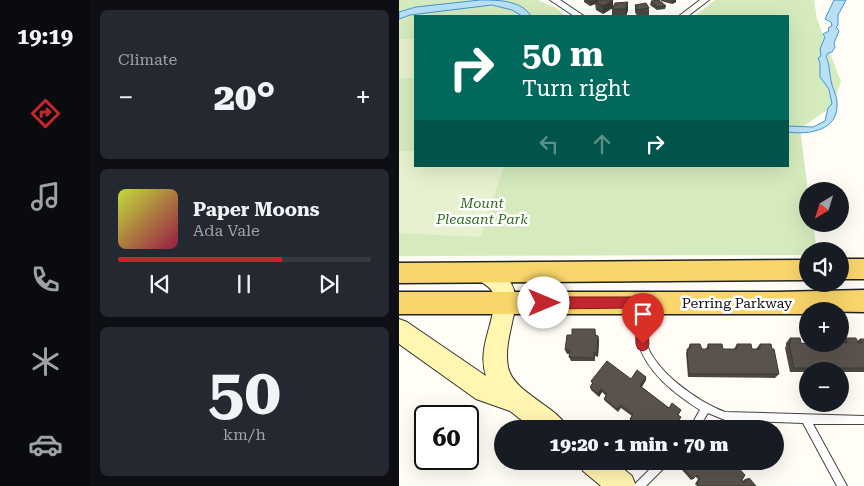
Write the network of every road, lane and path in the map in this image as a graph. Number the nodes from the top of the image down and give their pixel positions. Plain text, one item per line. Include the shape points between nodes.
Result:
1 (554, 0) edge
2 (705, 0) edge
3 (568, 3) edge
4 (579, 15) edge
5 (684, 15) edge
6 (849, 269) edge
7 (864, 269) edge
8 (799, 270) edge
9 (483, 272) junction
10 (399, 273) edge
11 (864, 301) edge
12 (399, 303) edge
13 (505, 303) junction
14 (641, 303) junction
15 (399, 330) edge
16 (518, 401) junction
17 (705, 408) junction
18 (806, 419) junction
19 (543, 420) edge
20 (698, 420) edge
21 (864, 420) edge
22 (603, 470) edge
23 (656, 470) edge
24 (622, 486) edge
25 (639, 486) edge
26 (842, 486) edge

1 - 3 street
2 - 5 street
3 - 4 street
6 - 7 main road
8 - 9 main road
9 - 10 main road
9 - 13 street via 501,284
11 - 14 main road, Perring Parkway
12 - 13 main road, Perring Parkway
13 - 14 main road, Perring Parkway
13 - 16 street via 495,357 500,379
14 - 17 lane via 643,344 648,356 686,396
15 - 16 street via 485,390
16 - 19 street
17 - 18 lane via 725,416
17 - 20 lane
18 - 21 lane
18 - 26 lane
22 - 24 street
23 - 25 lane

